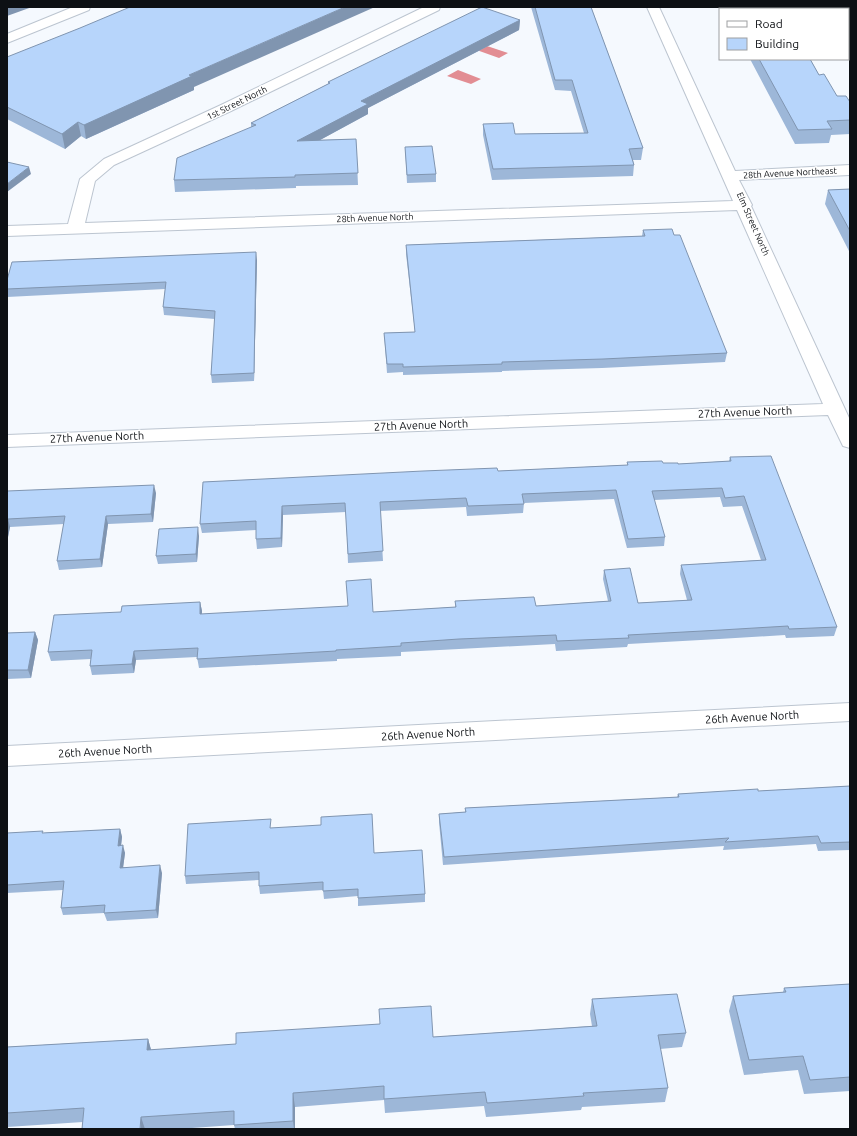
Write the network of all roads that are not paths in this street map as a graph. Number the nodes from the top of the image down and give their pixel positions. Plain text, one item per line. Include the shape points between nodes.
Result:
1 (84, 7) edge
2 (434, 7) edge
3 (654, 7) edge
4 (7, 39) edge
5 (850, 170) edge
6 (731, 176) junction
7 (744, 204) junction
8 (75, 229) junction
9 (7, 231) edge
10 (835, 409) junction
11 (7, 441) edge
12 (850, 442) edge
13 (850, 712) edge
14 (7, 756) edge

1 - 4 street
2 - 8 street, 1st Street North via 109,162 88,179
3 - 6 street, Elm Street North
5 - 6 street, 28th Avenue Northeast
6 - 7 street, Elm Street North
7 - 8 street, 28th Avenue North
7 - 10 street, Elm Street North
8 - 9 street, 28th Avenue North
10 - 11 street, 27th Avenue North
10 - 12 street, Elm Street North
13 - 14 street, 26th Avenue North

